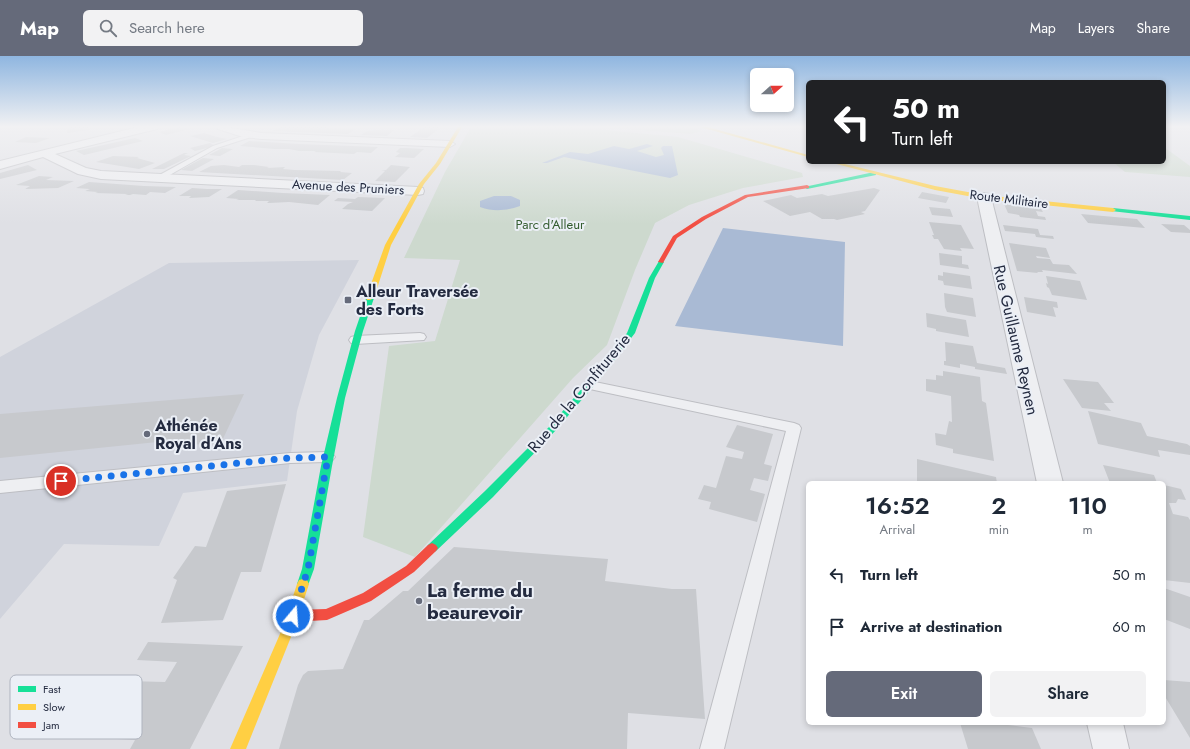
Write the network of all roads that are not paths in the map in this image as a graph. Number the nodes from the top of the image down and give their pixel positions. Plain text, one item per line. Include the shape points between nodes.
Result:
1 (21, 159) edge
2 (56, 159) edge
3 (192, 159) edge
4 (440, 159) edge
5 (838, 164) edge
6 (0, 165) edge
7 (874, 174) junction
8 (158, 178) junction
9 (418, 191) junction
10 (984, 197) junction
11 (1190, 218) edge
12 (420, 337) dead end
13 (355, 340) junction
14 (590, 385) junction
15 (328, 457) junction
16 (1050, 481) edge
17 (0, 487) edge
18 (293, 616) junction
19 (1105, 725) edge
20 (238, 749) edge
21 (712, 749) edge
22 (1111, 749) edge

1 - 6 street
2 - 8 street, Avenue des Pruniers via 89,173
3 - 8 lane
4 - 9 street
5 - 7 street, Route Militaire
7 - 10 street, Route Militaire
7 - 14 street, Rue de la Confiturerie via 747,196 704,218 675,237 652,278 631,333
8 - 9 street, Avenue des Pruniers
9 - 13 street via 388,246
10 - 11 street, Route Militaire
10 - 16 street, Rue Guillaume Reynen
12 - 13 lane
13 - 15 street
14 - 18 street, Rue de la Confiturerie via 553,428 489,494 410,569 367,597 327,614
14 - 21 lane via 794,428
15 - 17 lane via 290,458
15 - 18 street via 308,569
18 - 20 street
19 - 22 street

